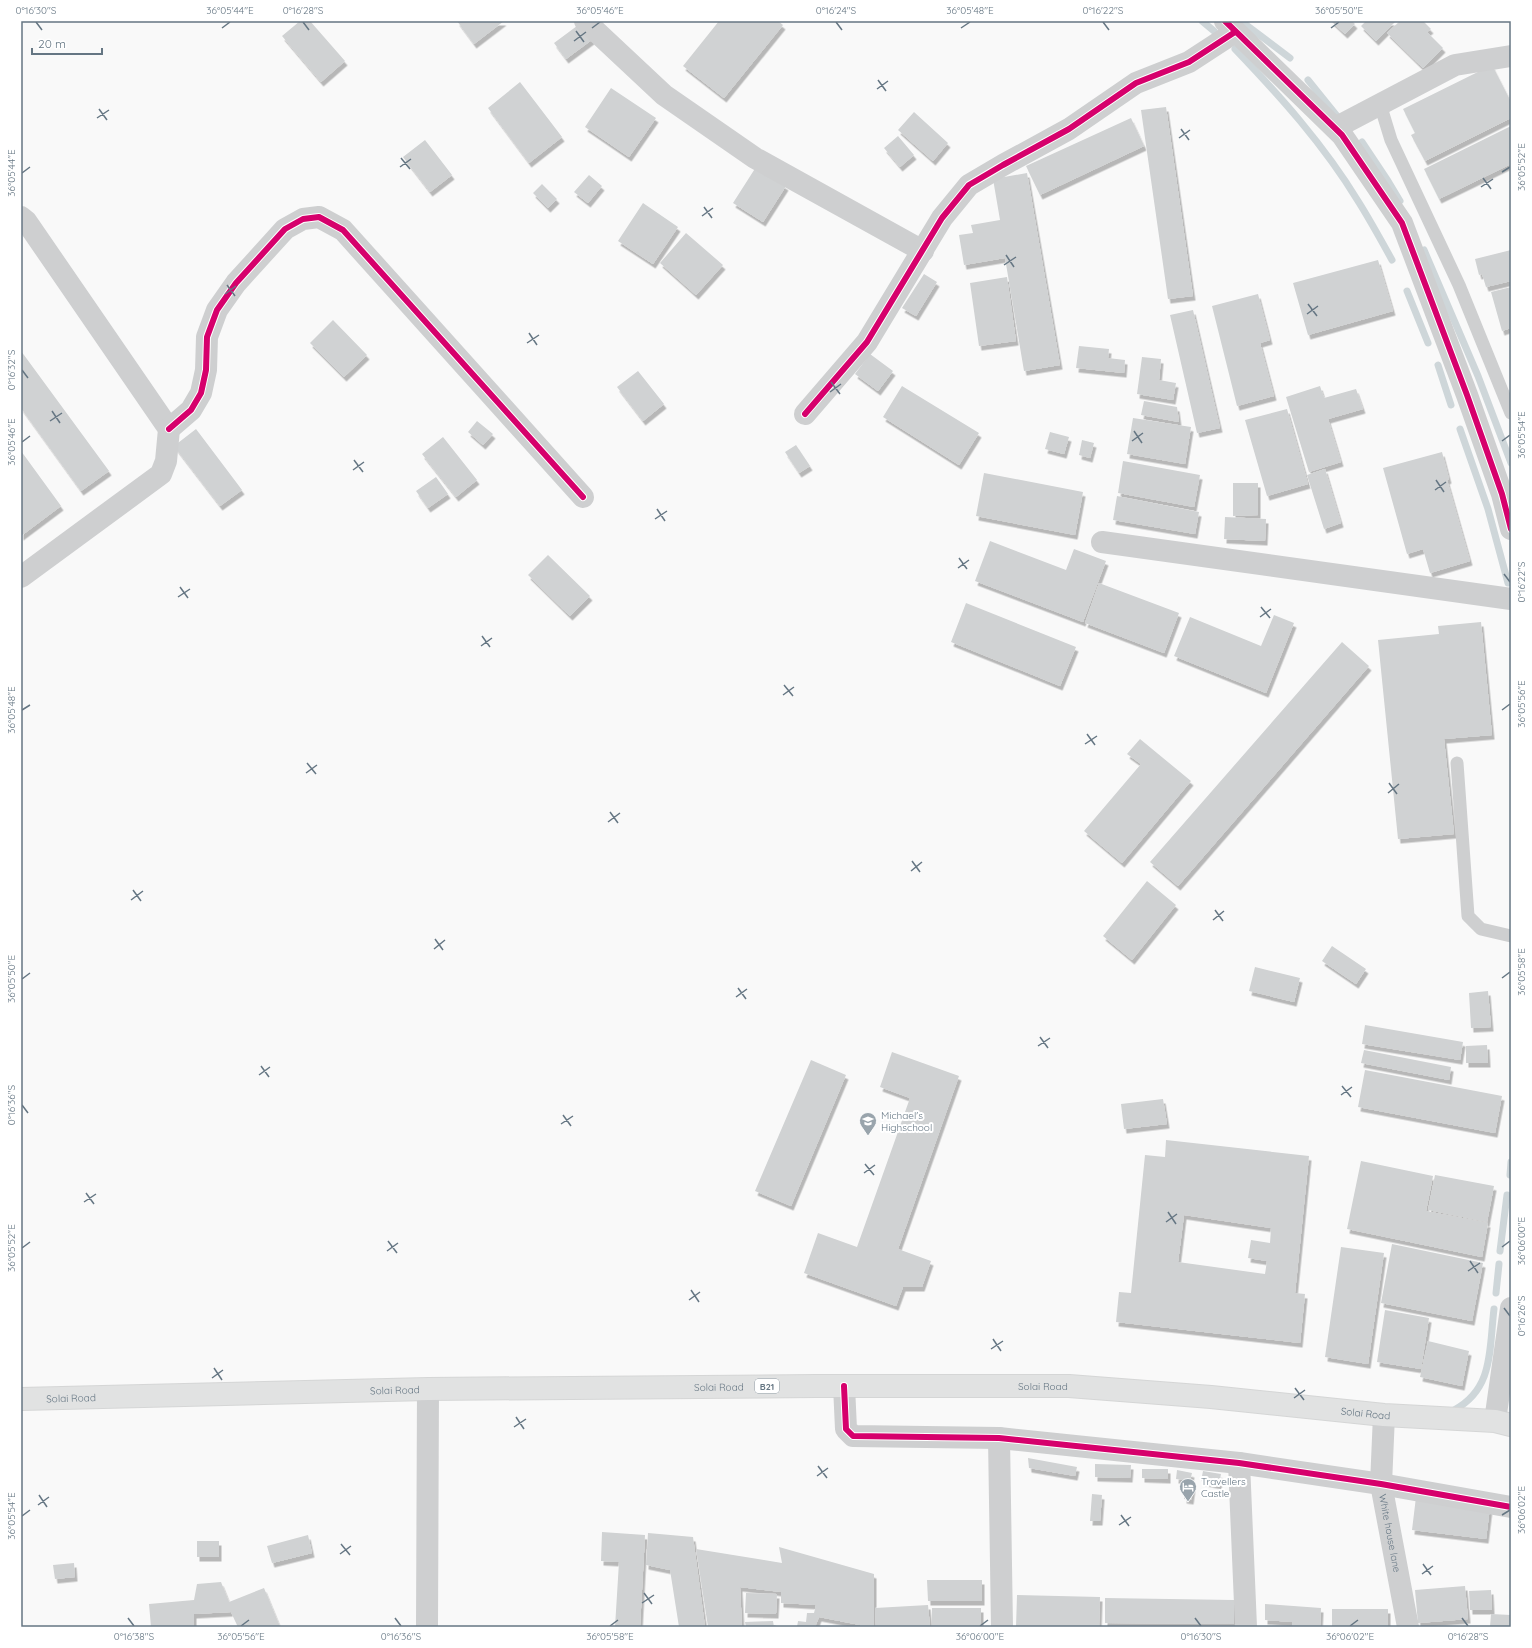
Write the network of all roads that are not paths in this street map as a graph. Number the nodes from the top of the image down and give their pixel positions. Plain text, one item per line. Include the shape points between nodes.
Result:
1 (585, 21) edge
2 (1230, 27) edge
3 (1511, 56) edge
4 (1380, 104) junction
5 (1335, 128) junction
6 (21, 217) edge
7 (923, 251) junction
8 (1511, 413) edge
9 (805, 414) dead end
10 (169, 429) junction
11 (583, 497) dead end
12 (1510, 519) edge
13 (1102, 542) dead end
14 (21, 577) edge
15 (1511, 599) edge
16 (1457, 763) dead end
17 (1511, 936) edge
18 (1511, 1308) edge
19 (844, 1386) junction
20 (428, 1389) junction
21 (21, 1399) edge
22 (1384, 1415) junction
23 (1503, 1423) edge
24 (999, 1438) junction
25 (1239, 1463) junction
26 (1381, 1484) junction
27 (1511, 1507) edge
28 (427, 1627) edge
29 (1002, 1627) edge
30 (1246, 1627) edge
31 (1408, 1627) edge

1 - 7 street via 664,96 756,158
2 - 5 street
2 - 7 street via 1189,62 1136,83 1069,129 1002,164 969,185 942,218
3 - 4 street via 1455,65
4 - 5 street
4 - 8 lane via 1391,140 1459,285
5 - 12 street via 1402,223 1467,395
6 - 10 street
7 - 9 street via 867,342
10 - 11 street via 191,410 202,393 207,337 217,310 236,283 285,229 303,219 319,217 343,230
10 - 14 street via 166,461 161,474
13 - 15 street
16 - 17 lane via 1468,916 1481,929
18 - 23 street
19 - 20 highway, Solai Road / B21
19 - 22 highway, Solai Road / B21 via 1069,1386 1211,1397
19 - 24 street via 846,1429 853,1436
20 - 21 highway, Solai Road / B21
20 - 28 street
22 - 23 highway, Solai Road / B21
22 - 26 street, White house lane
24 - 25 street
24 - 29 street
25 - 26 street
25 - 30 street
26 - 27 street
26 - 31 street, White house lane

